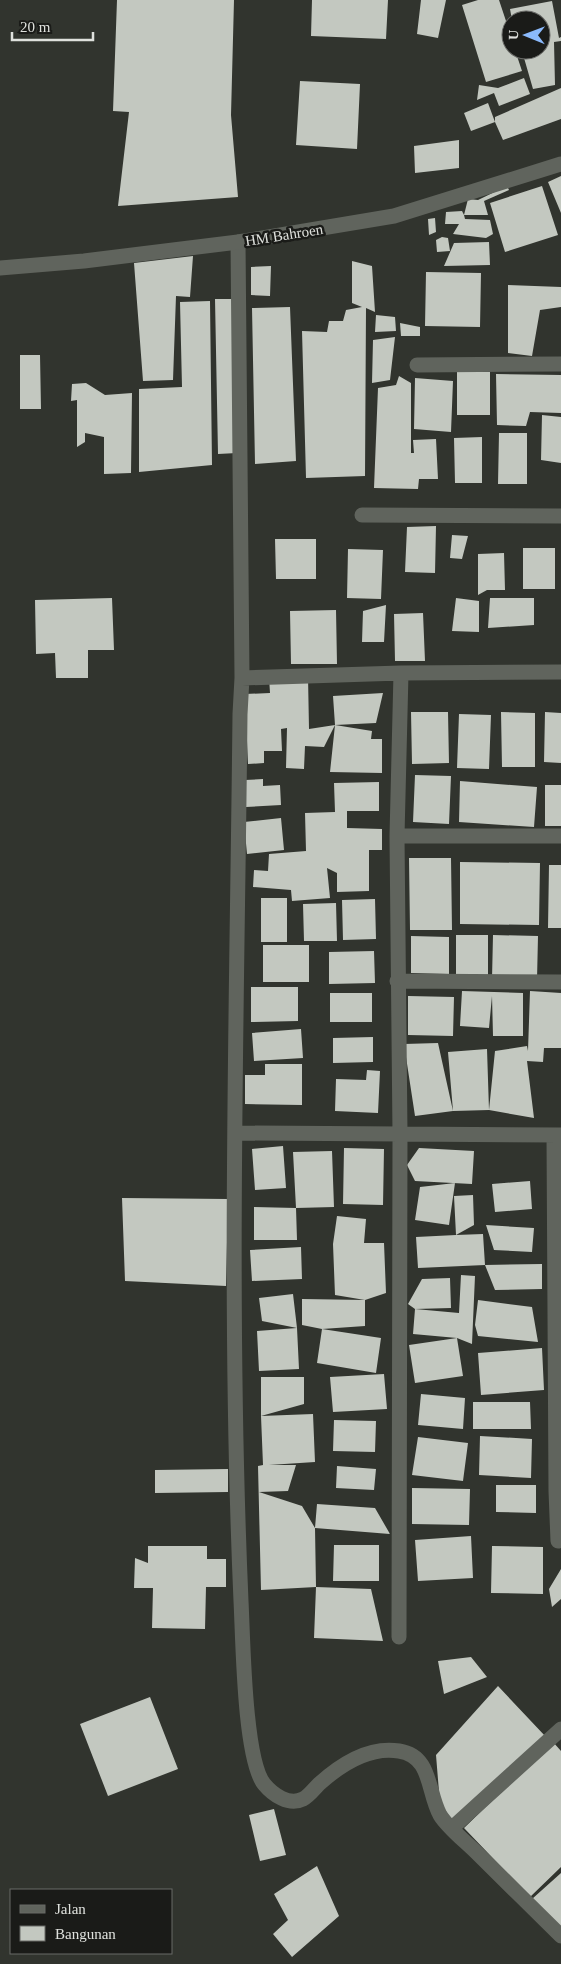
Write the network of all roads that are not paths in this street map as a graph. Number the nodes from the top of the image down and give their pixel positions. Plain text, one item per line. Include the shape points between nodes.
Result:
1 (561, 164) edge
2 (238, 242) junction
3 (0, 268) edge
4 (417, 364) dead end
5 (561, 364) edge
6 (362, 515) dead end
7 (561, 516) edge
8 (561, 672) edge
9 (401, 673) junction
10 (242, 678) junction
11 (397, 836) junction
12 (561, 836) edge
13 (397, 982) junction
14 (561, 982) edge
15 (235, 1133) junction
16 (400, 1134) junction
17 (557, 1135) edge
18 (558, 1541) dead end
19 (399, 1637) dead end
20 (561, 1729) edge
21 (452, 1828) junction
22 (561, 1936) edge

1 - 2 street, HM Bahroen via 394,216
2 - 3 street, HM Bahroen
2 - 10 street
4 - 5 street
6 - 7 street
8 - 9 street
9 - 10 street
9 - 11 street
10 - 15 street
11 - 12 street
11 - 13 street
13 - 14 street
13 - 16 street
15 - 16 street
15 - 21 street via 237,1495 244,1671 252,1755 263,1783 281,1799 292,1802 304,1799 322,1781 353,1759 377,1751 410,1753 420,1761 441,1818
16 - 17 street
16 - 19 street
17 - 18 street
20 - 21 street
21 - 22 street

